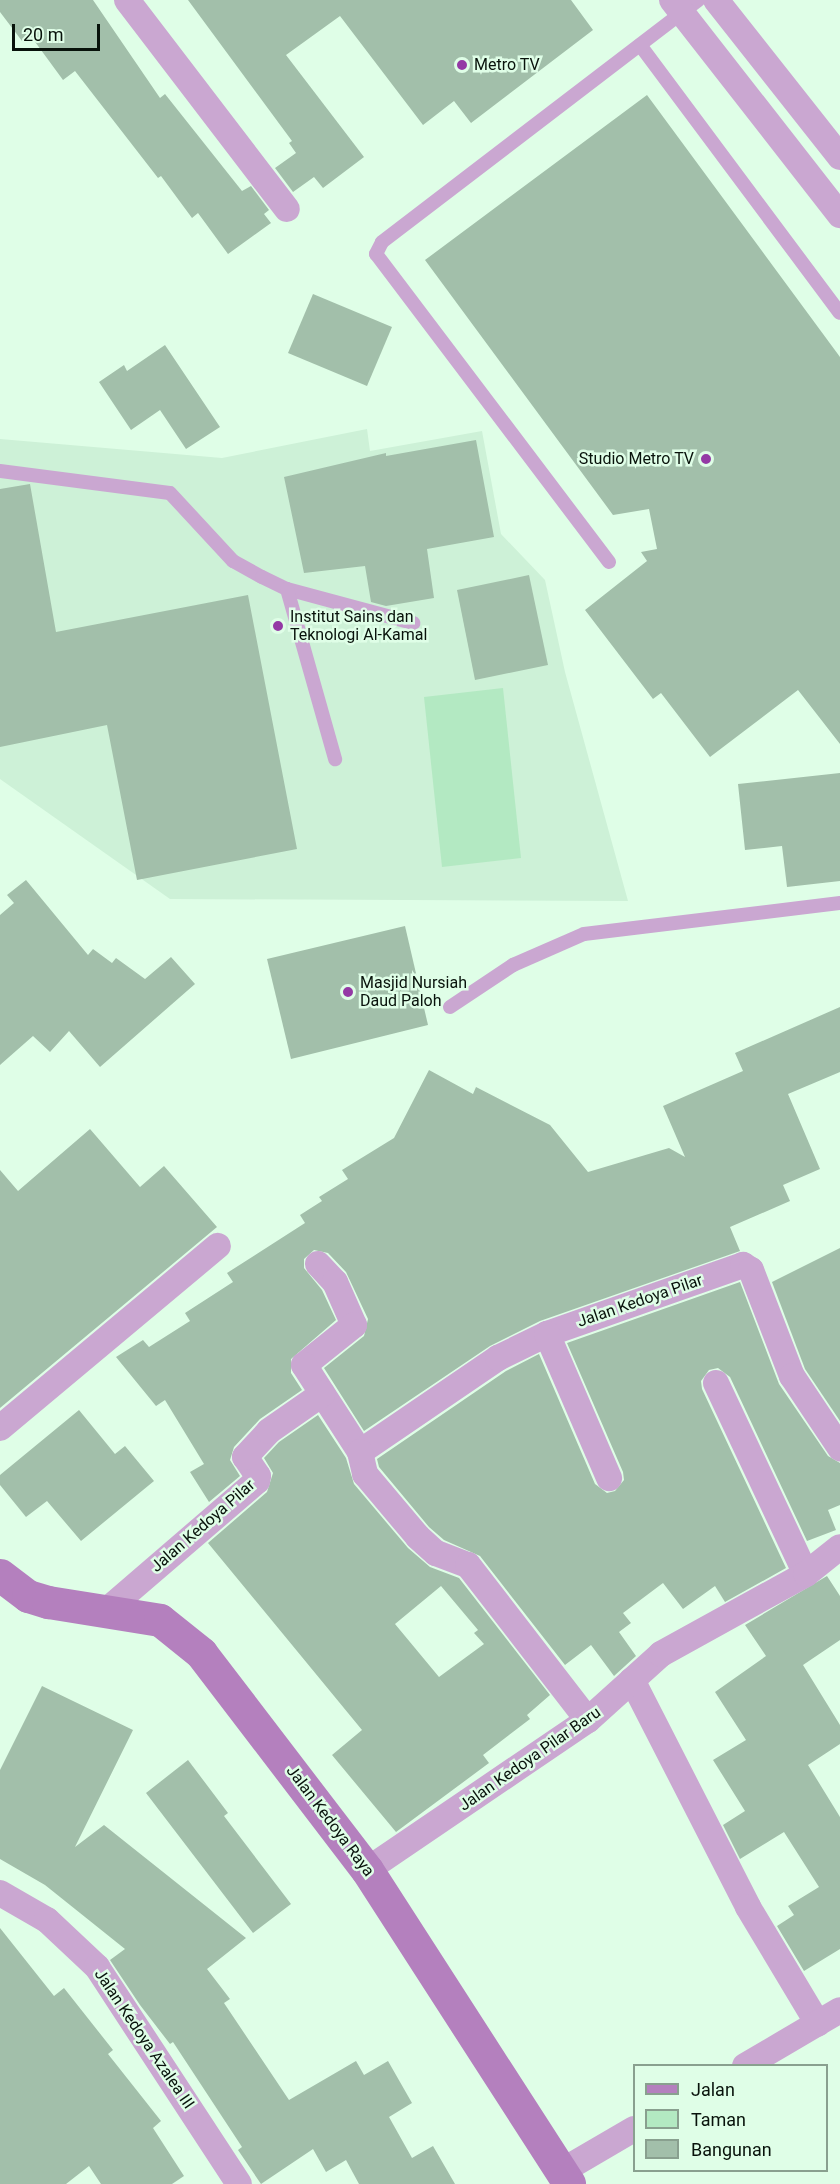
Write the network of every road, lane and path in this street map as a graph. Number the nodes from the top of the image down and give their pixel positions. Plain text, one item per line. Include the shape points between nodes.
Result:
1 (127, 0) edge
2 (716, 0) edge
3 (684, 4) edge
4 (640, 45) junction
5 (840, 157) edge
6 (287, 209) dead end
7 (840, 214) edge
8 (840, 313) edge
9 (0, 471) edge
10 (609, 562) dead end
11 (287, 589) junction
12 (413, 623) dead end
13 (335, 759) dead end
14 (840, 903) edge
15 (450, 1007) dead end
16 (218, 1246) dead end
17 (318, 1264) dead end
18 (547, 1334) junction
19 (716, 1383) dead end
20 (322, 1394) junction
21 (0, 1428) edge
22 (840, 1448) edge
23 (360, 1452) junction
24 (609, 1478) dead end
25 (840, 1547) edge
26 (806, 1574) junction
27 (0, 1575) edge
28 (107, 1610) junction
29 (632, 1680) junction
30 (588, 1720) junction
31 (368, 1870) junction
32 (0, 1893) edge
33 (840, 2010) edge
34 (818, 2024) junction
35 (749, 2064) edge
36 (633, 2130) edge
37 (566, 2177) edge
38 (238, 2184) edge

1 - 6 street
2 - 5 street
3 - 4 lane
3 - 7 street
4 - 8 lane
4 - 10 lane via 382,242 376,254
9 - 11 lane via 171,493 233,561
11 - 12 lane
11 - 13 lane
14 - 15 lane via 584,934 513,965
16 - 21 street
17 - 20 street via 335,1282 354,1325 304,1365
18 - 22 street, Jalan Kedoya Pilar via 747,1266 792,1376
18 - 23 street, Jalan Kedoya Pilar via 498,1358
18 - 24 street
19 - 26 street
20 - 23 street
20 - 28 street, Jalan Kedoya Pilar via 269,1431 245,1457 258,1476 257,1481
23 - 30 street via 365,1474 418,1537 435,1553 468,1565
25 - 26 street, Jalan Kedoya Pilar Baru
26 - 29 street, Jalan Kedoya Pilar Baru via 661,1654
27 - 28 street, Jalan Kedoya Raya via 28,1596
28 - 31 street, Jalan Kedoya Raya via 160,1620 201,1653
29 - 30 street, Jalan Kedoya Pilar Baru
29 - 34 street via 748,1906
30 - 31 street, Jalan Kedoya Pilar Baru
31 - 37 street, Jalan Kedoya Raya
32 - 38 street, Jalan Kedoya Azalea III via 46,1920 97,1967
33 - 34 street
34 - 35 street
36 - 37 street

